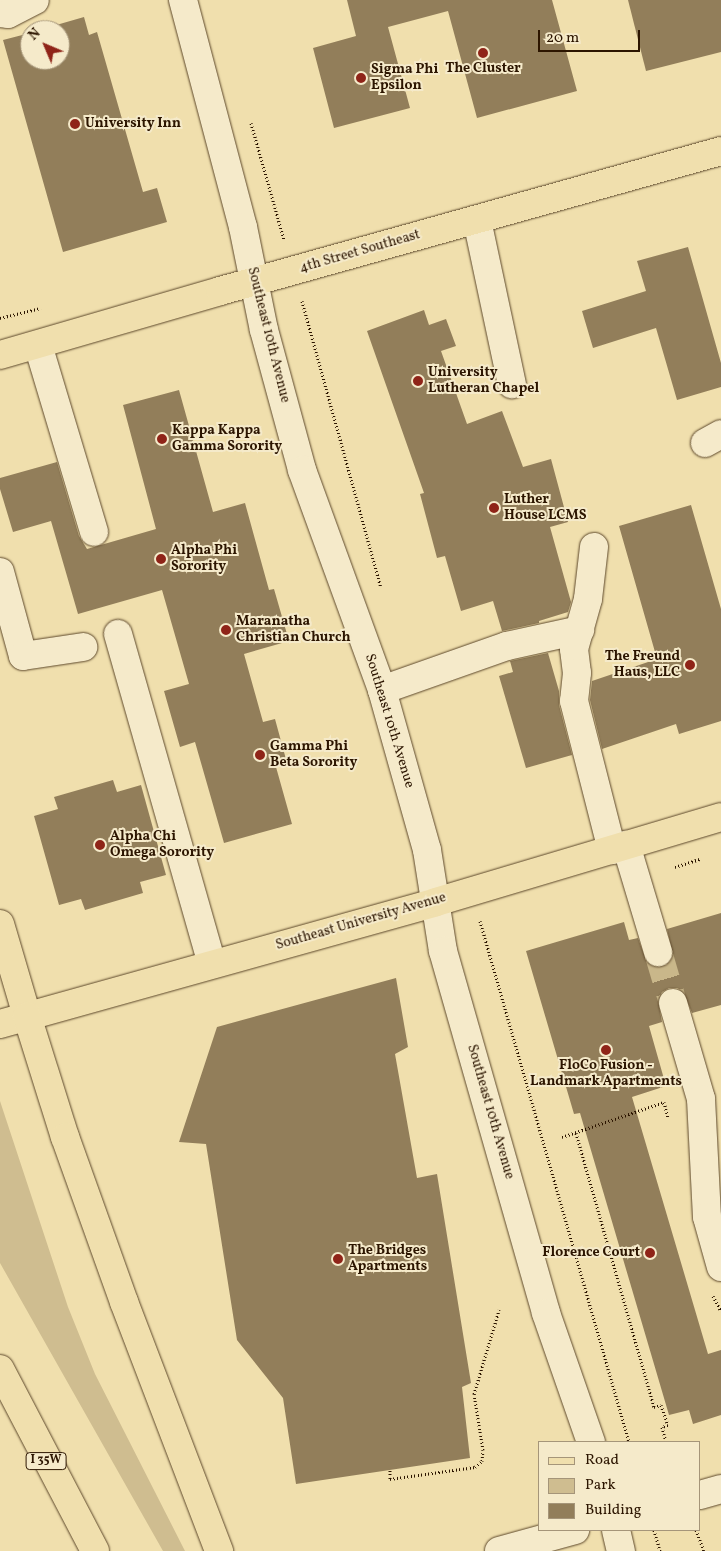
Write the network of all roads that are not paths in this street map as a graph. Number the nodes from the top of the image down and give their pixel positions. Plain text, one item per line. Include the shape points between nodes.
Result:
1 (35, 0) edge
2 (183, 0) edge
3 (0, 13) edge
4 (721, 152) edge
5 (477, 220) junction
6 (255, 281) junction
7 (38, 345) junction
8 (0, 355) edge
9 (512, 384) dead end
10 (94, 532) dead end
11 (594, 547) dead end
12 (0, 572) edge
13 (580, 630) junction
14 (118, 634) dead end
15 (83, 647) dead end
16 (382, 690) junction
17 (721, 818) edge
18 (619, 847) junction
19 (436, 902) junction
20 (0, 924) edge
21 (658, 952) tunnel mouth
22 (212, 964) junction
23 (673, 1003) tunnel mouth
24 (27, 1016) junction
25 (0, 1024) edge
26 (716, 1279) edge
27 (0, 1369) edge
28 (588, 1431) edge
29 (721, 1489) edge
30 (701, 1495) edge
31 (571, 1531) edge
32 (616, 1531) edge
33 (95, 1551) edge
34 (219, 1551) edge
35 (499, 1551) edge
36 (621, 1551) edge

1 - 3 street via 8,14
2 - 6 street, Southeast 10th Avenue
4 - 5 main road, 4th Street Southeast
5 - 6 main road, 4th Street Southeast
5 - 9 street
6 - 7 main road, 4th Street Southeast
6 - 16 street, Southeast 10th Avenue via 264,330 302,470
7 - 8 main road, 4th Street Southeast
7 - 10 street
11 - 13 street via 588,600
12 - 15 street via 23,656
13 - 16 street via 507,646
13 - 18 street via 574,649 574,701
14 - 22 street
16 - 19 street, Southeast 10th Avenue via 427,850
17 - 18 main road, Southeast University Avenue
18 - 19 main road, Southeast University Avenue
18 - 21 street
19 - 22 main road, Southeast University Avenue
19 - 28 street, Southeast 10th Avenue via 443,951 546,1313
20 - 24 main road
22 - 24 main road, Southeast University Avenue
23 - 26 street via 701,1099 707,1217
24 - 25 main road, Southeast University Avenue
24 - 34 main road via 65,1137 124,1302
27 - 33 main road, I 35W
29 - 30 street
31 - 35 street
32 - 36 street

